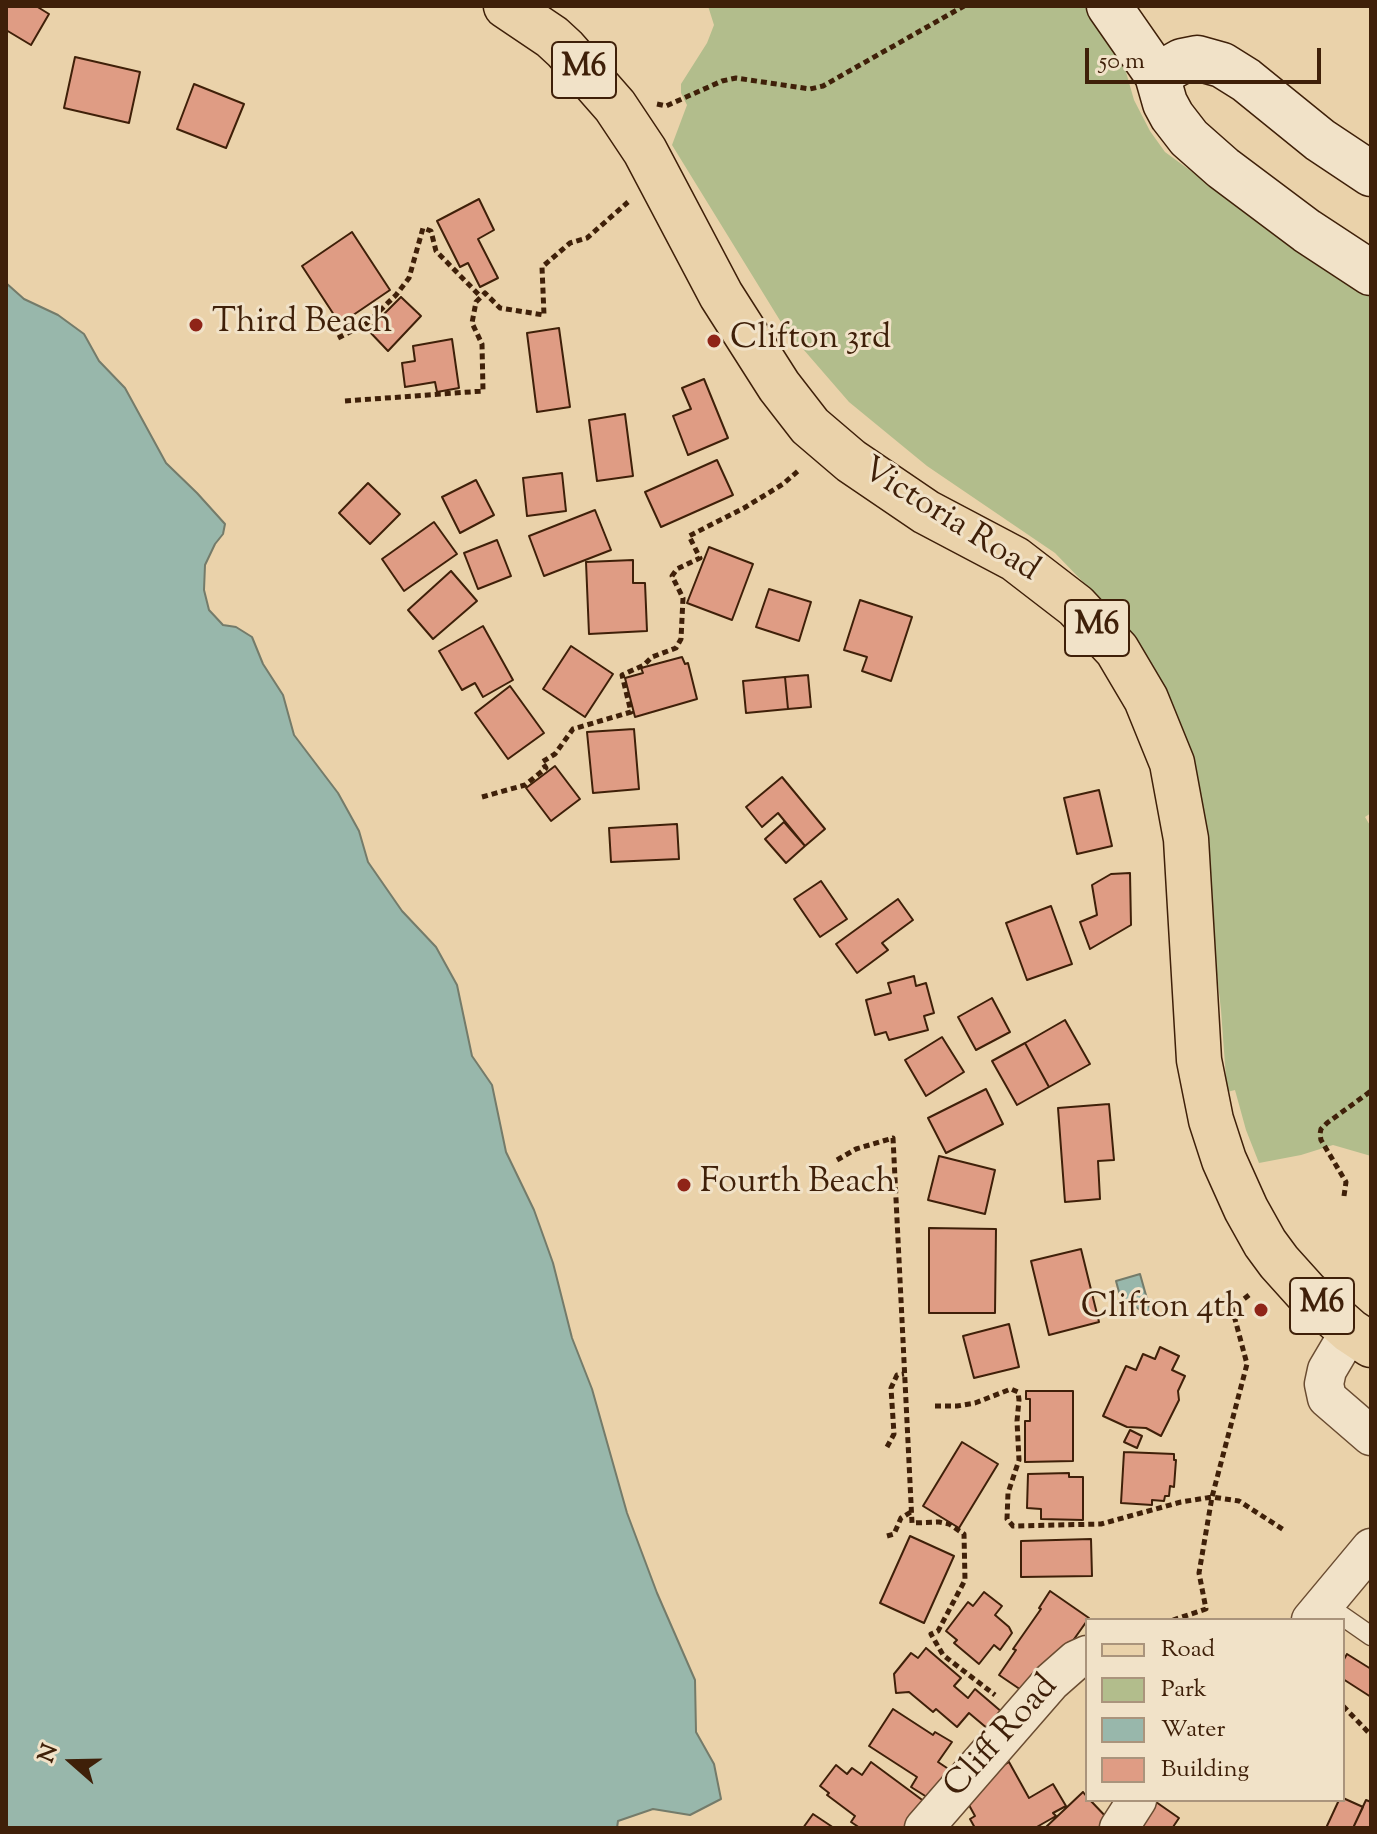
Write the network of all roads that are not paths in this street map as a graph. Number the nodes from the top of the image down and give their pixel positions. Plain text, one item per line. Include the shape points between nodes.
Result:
1 (506, 6) edge
2 (1109, 6) edge
3 (1157, 75) junction
4 (1371, 174) edge
5 (1371, 273) edge
6 (1361, 1338) edge
7 (1371, 1436) edge
8 (1371, 1548) edge
9 (1318, 1612) edge
10 (1345, 1624) edge
11 (1371, 1636) edge
12 (1085, 1656) edge
13 (1136, 1802) edge
14 (924, 1828) edge
15 (1119, 1828) edge

1 - 6 main road, Victoria Road / M6 via 552,37 615,106 645,151 721,295 810,426 926,512 1015,559 1076,606 1117,650 1146,699 1172,763 1186,839 1199,1060 1224,1160 1265,1243 1306,1292
2 - 3 main road
3 - 4 main road via 1197,58 1222,65
3 - 5 main road via 1165,103 1189,138 1307,231
6 - 7 street via 1327,1370 1324,1384 1327,1398
8 - 9 street
10 - 11 lane
12 - 14 street, Cliff Road via 1062,1671
13 - 15 street

